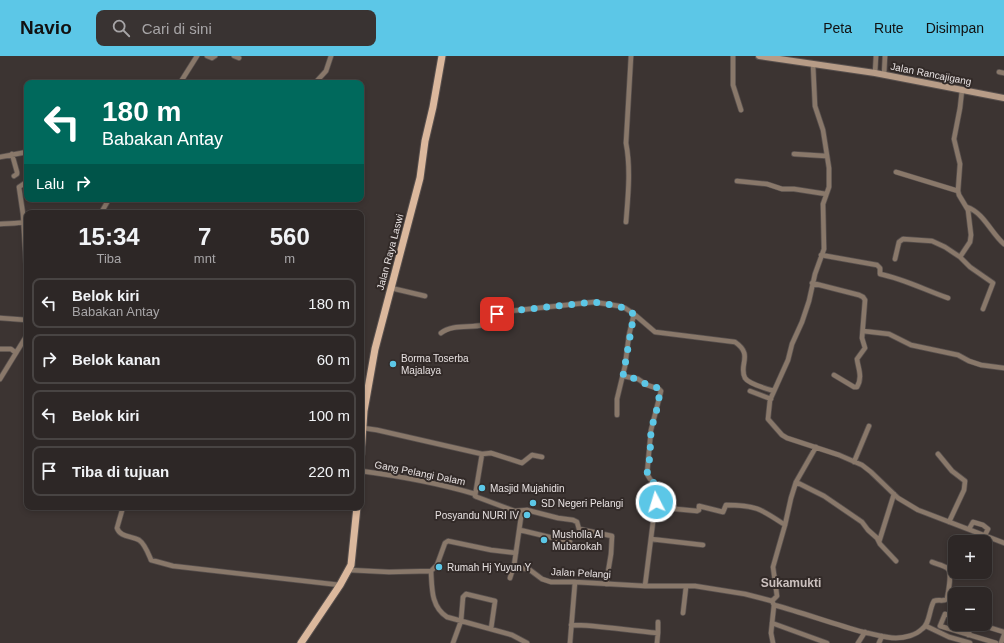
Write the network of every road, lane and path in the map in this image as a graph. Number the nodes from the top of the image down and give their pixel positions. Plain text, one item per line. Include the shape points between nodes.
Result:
1 (197, 56) edge
2 (207, 56) edge
3 (215, 56) edge
4 (331, 56) edge
5 (442, 56) edge
6 (631, 56) edge
7 (733, 56) edge
8 (759, 56) edge
9 (876, 56) edge
10 (885, 56) edge
11 (813, 64) junction
12 (875, 73) junction
13 (884, 75) junction
14 (182, 80) edge
15 (318, 80) edge
16 (962, 90) junction
17 (1004, 93) edge
18 (1004, 98) edge
19 (741, 110) dead end
20 (24, 152) edge
21 (12, 154) junction
22 (794, 154) dead end
23 (826, 156) junction
24 (0, 157) edge
25 (896, 172) dead end
26 (14, 176) dead end
27 (737, 181) dead end
28 (24, 183) edge
29 (958, 191) junction
30 (826, 194) junction
31 (967, 207) junction
32 (23, 222) junction
33 (626, 222) dead end
34 (0, 224) edge
35 (24, 237) edge
36 (1004, 244) edge
37 (822, 255) junction
38 (960, 257) junction
39 (895, 259) dead end
40 (812, 283) junction
41 (391, 288) junction
42 (425, 296) dead end
43 (948, 298) dead end
44 (983, 309) dead end
45 (634, 314) junction
46 (0, 318) edge
47 (24, 320) edge
48 (863, 331) junction
49 (441, 333) dead end
50 (24, 340) edge
51 (0, 349) edge
52 (16, 353) junction
53 (1004, 368) edge
54 (834, 375) dead end
55 (623, 376) junction
56 (0, 379) edge
57 (750, 392) dead end
58 (774, 392) junction
59 (771, 399) junction
60 (364, 411) edge
61 (617, 415) dead end
62 (869, 426) dead end
63 (364, 428) edge
64 (816, 447) junction
65 (482, 454) junction
66 (938, 454) dead end
67 (542, 457) dead end
68 (854, 462) junction
69 (364, 471) edge
70 (796, 482) junction
71 (475, 494) junction
72 (894, 494) junction
73 (655, 507) junction
74 (122, 510) edge
75 (357, 510) edge
76 (515, 511) junction
77 (949, 522) junction
78 (785, 525) junction
79 (969, 529) junction
80 (520, 530) junction
81 (985, 535) joint
82 (992, 538) edge
83 (651, 539) junction
84 (570, 542) dead end
85 (879, 542) junction
86 (1004, 542) edge
87 (702, 545) dead end
88 (516, 553) junction
89 (896, 561) dead end
90 (932, 562) dead end
91 (514, 565) junction
92 (349, 570) junction
93 (430, 571) junction
94 (510, 578) dead end
95 (575, 582) junction
96 (606, 584) junction
97 (340, 585) junction
98 (645, 586) junction
99 (686, 586) junction
100 (773, 603) junction
101 (683, 613) dead end
102 (948, 615) edge
103 (461, 621) junction
104 (658, 622) dead end
105 (772, 624) junction
106 (571, 625) junction
107 (926, 626) junction
108 (992, 628) edge
109 (491, 629) junction
110 (948, 629) edge
111 (956, 631) edge
112 (969, 631) edge
113 (865, 632) junction
114 (1004, 632) edge
115 (658, 633) junction
116 (968, 635) junction
117 (1004, 635) edge
118 (882, 636) junction
119 (772, 642) edge
120 (301, 643) edge
121 (453, 643) edge
122 (527, 643) edge
123 (570, 643) edge
124 (658, 643) edge
125 (827, 643) edge
126 (858, 643) edge
127 (879, 643) edge
128 (970, 643) edge
129 (996, 643) edge
130 (1001, 643) edge

1 - 14 street
2 - 3 street
4 - 15 street via 326,71
5 - 41 main road, Jalan Raya Laswi via 425,141 422,170
6 - 33 street via 626,142 629,177
7 - 19 street via 734,85
8 - 11 main road, Jalan Rancajigang
9 - 12 street
10 - 13 street
11 - 12 main road, Jalan Rancajigang
11 - 23 street via 815,106 823,130
12 - 13 main road, Jalan Rancajigang
13 - 16 main road, Jalan Rancajigang
16 - 18 main road, Jalan Rancajigang
16 - 29 street via 954,139 960,164
17 - 18 street
20 - 21 street
21 - 24 street
21 - 26 street via 17,172
22 - 23 street
23 - 30 street via 829,168
25 - 29 street
27 - 30 street
28 - 32 street via 19,187
29 - 31 street
30 - 37 street via 823,204
31 - 36 street via 981,217
31 - 38 street via 971,237
32 - 34 street
32 - 35 street
37 - 40 street
37 - 43 street via 877,265 880,274 909,282
38 - 39 street via 932,241 904,239 899,242
38 - 44 street via 993,283
40 - 48 street via 863,297
40 - 58 street via 802,322
41 - 42 street
41 - 60 main road, Jalan Raya Laswi via 375,349
45 - 49 street via 619,306 590,302 501,312 484,325 450,329
45 - 55 street
45 - 58 street via 655,332 735,342 744,352 745,378
46 - 47 street
48 - 53 street via 887,333 911,345 958,355 980,365
48 - 54 street via 865,349 858,359 858,385 854,387
50 - 52 street
51 - 52 street via 10,349
52 - 56 street
55 - 61 street via 617,401
55 - 73 street via 638,379 660,390 651,430 647,474 657,486
57 - 59 street
58 - 59 street
59 - 64 street via 768,419 771,424 787,438
62 - 68 street
63 - 65 street
64 - 68 street
64 - 70 street
65 - 67 street via 491,453 522,463 532,455
65 - 71 street
66 - 77 street via 952,471 965,481 964,490
68 - 72 street via 871,472
69 - 71 street, Gang Pelangi Dalam
70 - 78 street
70 - 85 street via 824,496 862,522
71 - 76 street via 477,498
72 - 77 street via 918,510
72 - 85 street
73 - 78 street via 697,511 699,506 723,512 726,505 753,507 766,512
73 - 83 street
74 - 97 street via 117,530 139,540 151,560 173,566
75 - 92 main road via 354,548
76 - 80 street via 521,515
76 - 96 street via 527,510 573,520 577,522 579,529 612,536
77 - 79 street
78 - 100 street via 774,561 777,596
79 - 81 street
79 - 81 street via 973,522 983,525 988,529
80 - 84 street
80 - 88 street
82 - 86 street
83 - 87 street
83 - 98 street
85 - 89 street
88 - 91 street
88 - 93 street via 447,541 437,565
90 - 107 street via 947,567 950,575 947,599 934,601
91 - 94 street
91 - 95 street, Jalan Pelangi via 530,570 548,581
92 - 93 street
92 - 97 main road
93 - 103 street via 436,607 447,617
95 - 96 street, Jalan Pelangi
95 - 106 street
96 - 98 street, Jalan Pelangi
97 - 120 main road
98 - 99 street, Jalan Pelangi
99 - 100 street, Jalan Pelangi via 725,590
99 - 101 street
100 - 105 street
100 - 113 street, Jalan Pelangi
102 - 110 street via 945,614 940,626
103 - 109 street
103 - 109 street via 465,595 494,601
103 - 121 street
104 - 115 street
105 - 119 street
105 - 125 street
106 - 115 street
106 - 123 street
107 - 118 street, Jalan Pelangi via 905,637
107 - 128 street
108 - 114 street
109 - 122 street via 512,635
111 - 116 street
112 - 116 street
113 - 118 street, Jalan Pelangi
113 - 126 street
115 - 124 street
116 - 129 street
117 - 130 street
118 - 127 street

